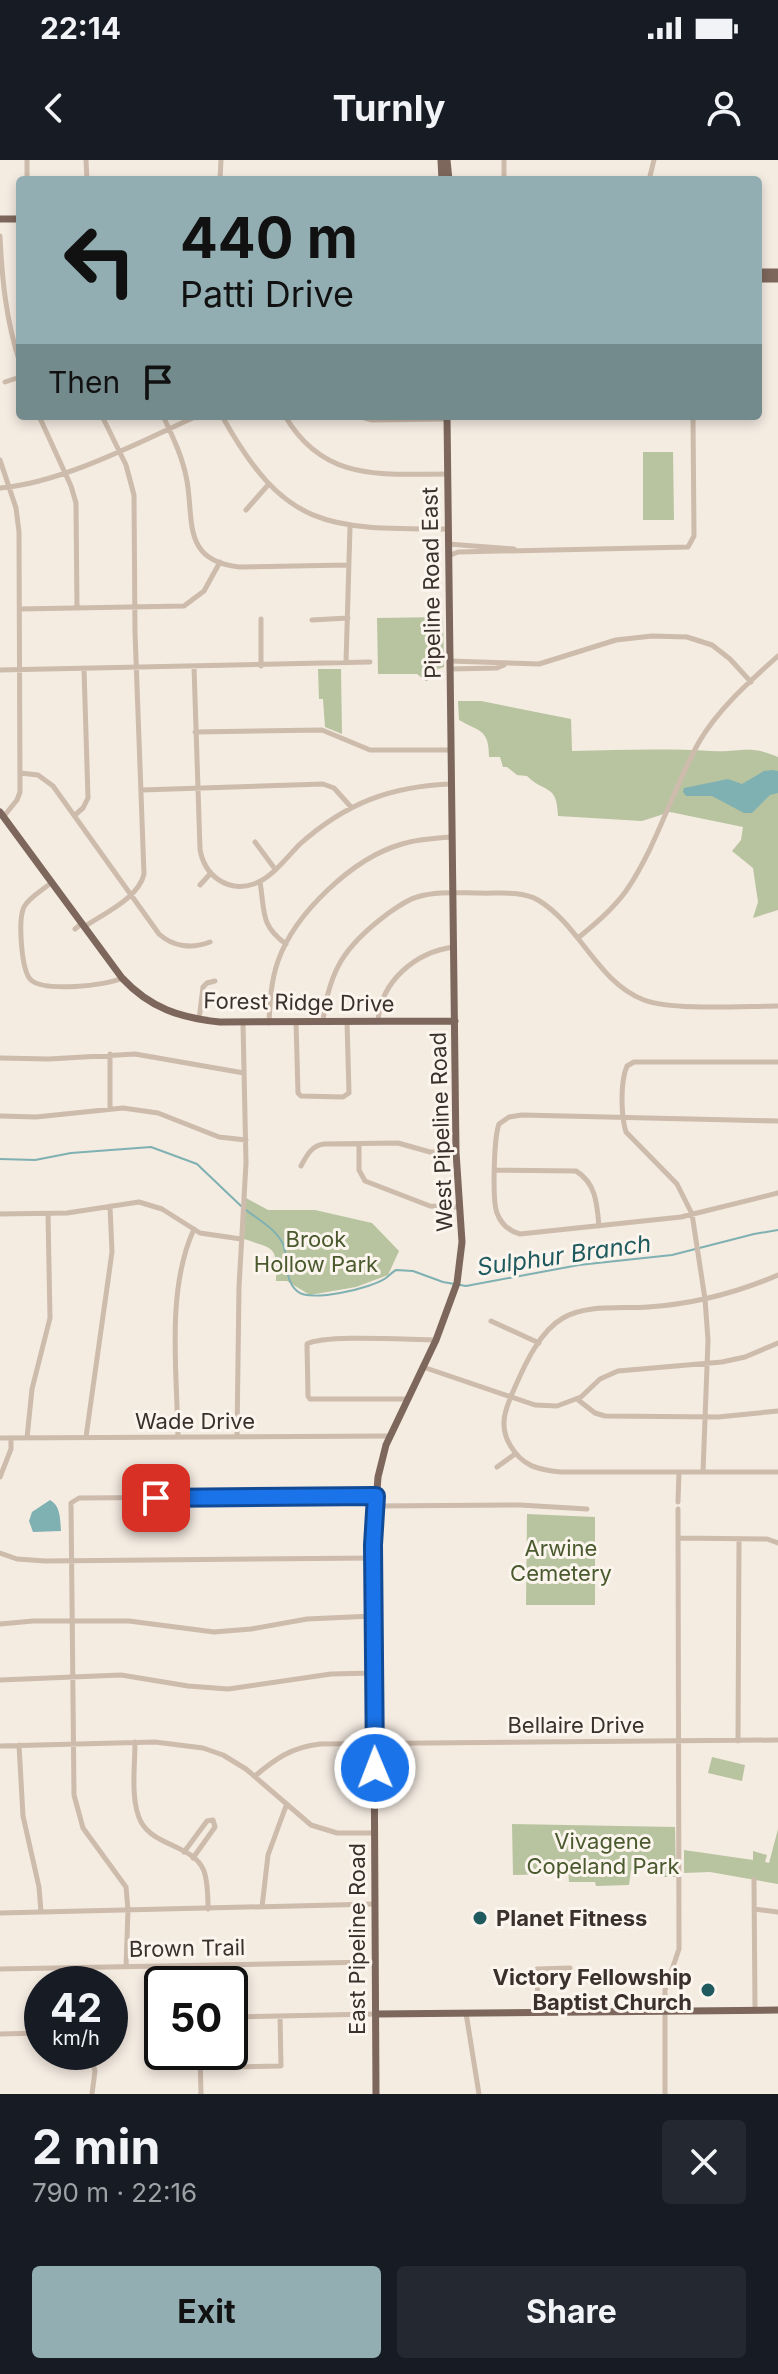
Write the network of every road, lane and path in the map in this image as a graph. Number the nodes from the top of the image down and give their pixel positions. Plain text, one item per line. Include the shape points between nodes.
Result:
1 (0, 236) edge
2 (16, 346) edge
3 (16, 378) edge
4 (5, 382) dead end
5 (41, 420) edge
6 (104, 420) edge
7 (165, 420) edge
8 (188, 420) edge
9 (224, 420) edge
10 (288, 420) edge
11 (447, 420) edge
12 (693, 420) edge
13 (169, 429) junction
14 (119, 450) junction
15 (0, 460) edge
16 (65, 472) junction
17 (447, 474) junction
18 (268, 485) junction
19 (0, 488) edge
20 (10, 488) junction
21 (246, 510) dead end
22 (350, 527) junction
23 (448, 529) junction
24 (448, 544) junction
25 (519, 550) junction
26 (448, 556) junction
27 (220, 562) junction
28 (347, 565) junction
29 (77, 608) junction
30 (135, 608) junction
31 (20, 609) junction
32 (348, 618) junction
33 (261, 619) dead end
34 (312, 620) dead end
35 (778, 656) edge
36 (370, 662) dead end
37 (346, 663) junction
38 (450, 665) junction
39 (261, 666) junction
40 (194, 667) junction
41 (137, 668) junction
42 (84, 669) junction
43 (0, 670) edge
44 (20, 670) junction
45 (751, 682) junction
46 (195, 732) junction
47 (451, 750) junction
48 (20, 773) junction
49 (452, 784) junction
50 (196, 789) junction
51 (142, 790) junction
52 (351, 807) junction
53 (2, 814) edge
54 (75, 815) junction
55 (453, 837) junction
56 (255, 842) dead end
57 (275, 869) junction
58 (210, 874) junction
59 (52, 882) junction
60 (259, 882) junction
61 (200, 885) dead end
62 (454, 893) junction
63 (130, 895) junction
64 (80, 927) junction
65 (577, 938) junction
66 (210, 942) dead end
67 (286, 944) junction
68 (455, 947) junction
69 (122, 978) junction
70 (215, 981) dead end
71 (778, 1006) edge
72 (199, 1020) junction
73 (455, 1021) junction
74 (296, 1022) junction
75 (323, 1022) junction
76 (347, 1022) junction
77 (378, 1022) junction
78 (243, 1023) junction
79 (269, 1023) junction
80 (110, 1054) junction
81 (0, 1058) edge
82 (778, 1062) edge
83 (244, 1073) junction
84 (110, 1108) junction
85 (0, 1116) edge
86 (624, 1116) junction
87 (778, 1121) edge
88 (246, 1140) junction
89 (359, 1144) junction
90 (456, 1152) junction
91 (301, 1166) dead end
92 (495, 1170) junction
93 (778, 1193) edge
94 (110, 1206) junction
95 (461, 1206) junction
96 (48, 1213) junction
97 (0, 1214) edge
98 (692, 1214) junction
99 (599, 1226) junction
100 (194, 1229) junction
101 (241, 1239) junction
102 (778, 1275) edge
103 (705, 1299) junction
104 (491, 1321) dead end
105 (436, 1340) junction
106 (539, 1343) junction
107 (778, 1343) edge
108 (707, 1363) junction
109 (423, 1367) junction
110 (510, 1397) junction
111 (408, 1399) junction
112 (577, 1399) junction
113 (778, 1411) edge
114 (706, 1417) junction
115 (237, 1436) junction
116 (390, 1436) junction
117 (86, 1437) junction
118 (178, 1437) junction
119 (0, 1438) edge
120 (11, 1438) junction
121 (27, 1438) junction
122 (515, 1454) junction
123 (497, 1467) dead end
124 (679, 1472) junction
125 (703, 1472) junction
126 (778, 1472) edge
127 (0, 1477) edge
128 (376, 1496) junction
129 (376, 1506) junction
130 (587, 1509) dead end
131 (678, 1538) junction
132 (739, 1539) junction
133 (778, 1543) edge
134 (0, 1553) edge
135 (373, 1558) junction
136 (71, 1561) junction
137 (373, 1616) junction
138 (72, 1620) junction
139 (0, 1624) edge
140 (374, 1673) junction
141 (72, 1675) junction
142 (0, 1680) edge
143 (778, 1740) edge
144 (738, 1741) junction
145 (135, 1742) junction
146 (680, 1742) junction
147 (374, 1743) junction
148 (19, 1745) junction
149 (73, 1745) junction
150 (0, 1746) edge
151 (255, 1776) junction
152 (286, 1806) junction
153 (375, 1833) junction
154 (184, 1852) junction
155 (193, 1858) junction
156 (754, 1880) dead end
157 (375, 1904) junction
158 (262, 1907) junction
159 (208, 1909) junction
160 (754, 1909) junction
161 (128, 1910) junction
162 (41, 1912) junction
163 (778, 1912) edge
164 (0, 1913) edge
165 (376, 1962) junction
166 (126, 1966) edge
167 (199, 1966) edge
168 (570, 1968) dead end
169 (0, 1969) edge
170 (24, 1969) edge
171 (778, 2010) edge
172 (665, 2011) junction
173 (755, 2011) junction
174 (466, 2013) junction
175 (538, 2013) junction
176 (376, 2014) junction
177 (280, 2016) junction
178 (248, 2017) edge
179 (24, 2033) edge
180 (0, 2034) edge
181 (248, 2067) edge
182 (95, 2070) edge
183 (200, 2070) edge
184 (92, 2094) edge
185 (201, 2094) edge
186 (376, 2094) edge
187 (479, 2094) edge
188 (665, 2094) edge

1 - 2 street via 5,301
3 - 4 street
5 - 16 street
6 - 14 street
7 - 13 street
8 - 13 street
9 - 18 street
10 - 17 street via 307,445 347,469
11 - 17 main road, Pipeline Road East
12 - 25 street via 692,544
13 - 14 street
13 - 27 street via 187,478 192,534
14 - 16 street
14 - 30 street via 134,495
15 - 20 street
16 - 20 street
16 - 29 street via 77,514
17 - 23 main road, Pipeline Road East
18 - 21 street
18 - 22 street via 310,514
19 - 20 street
20 - 31 street via 18,518
22 - 23 street
22 - 28 street
23 - 24 main road, Pipeline Road East
24 - 25 street
24 - 26 main road, Pipeline Road East
25 - 26 street
26 - 38 main road, Pipeline Road East
27 - 28 street via 239,567
27 - 30 street via 204,591 189,604
28 - 32 street
29 - 30 street
29 - 31 street
30 - 41 street
31 - 44 street
32 - 34 street
32 - 37 street
33 - 39 street
35 - 45 street
36 - 37 street
37 - 39 street
38 - 45 street via 539,664 633,637 687,637 712,645
38 - 47 main road, Pipeline Road East
39 - 40 street
40 - 41 street
40 - 46 street
41 - 42 street
41 - 51 street
42 - 44 street
42 - 54 street via 88,798
43 - 44 street
44 - 48 street
45 - 65 street via 700,740 627,889
46 - 47 street via 322,730 370,750
46 - 50 street
47 - 49 main road, West Pipeline Road
48 - 53 street via 17,800
48 - 54 street via 44,778
49 - 52 street via 396,790
49 - 55 main road, West Pipeline Road
50 - 51 street
50 - 52 street via 323,784
50 - 58 street via 202,859
51 - 63 street via 144,874
52 - 57 street via 319,827
53 - 59 main road, Forest Ridge Drive
54 - 63 street
55 - 62 main road, West Pipeline Road
55 - 67 street via 404,844 359,866 317,901
56 - 57 street
57 - 60 street
58 - 60 street via 233,886
58 - 61 street
59 - 64 main road, Forest Ridge Drive
59 - 69 street via 23,910 27,975 51,985 108,984
60 - 67 street via 267,926
62 - 65 street via 531,896
62 - 68 main road, West Pipeline Road
62 - 75 street via 411,899 363,934 335,970
63 - 64 street
63 - 66 street via 169,942
64 - 69 main road, Forest Ridge Drive
65 - 71 street via 613,978 643,999 664,1005
67 - 79 street via 273,978
68 - 73 main road, West Pipeline Road
68 - 77 street via 429,952 406,968 380,1002
69 - 72 main road, Forest Ridge Drive via 162,1010
70 - 72 street via 203,987
72 - 78 main road, Forest Ridge Drive
73 - 77 main road, Forest Ridge Drive
73 - 90 main road, West Pipeline Road
74 - 75 main road, Forest Ridge Drive
74 - 76 street via 298,1093 343,1097 349,1093
74 - 79 main road, Forest Ridge Drive
75 - 76 main road, Forest Ridge Drive
76 - 77 main road, Forest Ridge Drive
78 - 79 main road, Forest Ridge Drive
78 - 83 street
80 - 81 street
80 - 83 street via 171,1058
80 - 84 street
82 - 86 street via 634,1062 624,1074
83 - 88 street
84 - 85 street
84 - 88 street via 158,1113 219,1137
86 - 87 street
86 - 92 street via 522,1115 505,1120 496,1134
86 - 98 street via 631,1140 677,1184
88 - 101 street
89 - 90 street via 398,1143
89 - 91 street via 318,1145
89 - 95 street via 359,1170 365,1181 430,1206
90 - 95 main road, West Pipeline Road
92 - 99 street via 576,1171 592,1188
92 - 99 street via 497,1213 510,1231 533,1234
93 - 98 street
94 - 96 street
94 - 100 street via 147,1204
94 - 117 street via 112,1252
95 - 105 main road, West Pipeline Road via 459,1272
96 - 97 street
96 - 121 street via 50,1318 32,1389
98 - 99 street
98 - 103 street
100 - 101 street
100 - 118 street via 177,1288
101 - 115 street
102 - 103 street
103 - 106 street via 578,1312 560,1319
103 - 108 street
104 - 106 street
105 - 109 main road, West Pipeline Road
105 - 111 street via 307,1344 310,1399
106 - 110 street
107 - 108 street via 737,1359
108 - 112 street via 618,1371
108 - 114 street
109 - 110 street
109 - 111 main road, West Pipeline Road
110 - 112 street via 542,1406
110 - 122 street via 503,1423
111 - 116 main road, West Pipeline Road
112 - 114 street via 605,1416
113 - 114 street
114 - 125 street
115 - 116 street, Wade Drive
115 - 118 street, Wade Drive
116 - 128 main road, West Pipeline Road
117 - 118 street, Wade Drive
117 - 121 street, Wade Drive
119 - 120 street, Wade Drive
120 - 121 street, Wade Drive
120 - 127 street
122 - 123 street
122 - 124 street via 531,1467 548,1471
124 - 125 street
124 - 131 street
125 - 126 street
128 - 129 main road, East Pipeline Road
128 - 136 street via 79,1498 71,1503
129 - 130 street
129 - 135 main road, East Pipeline Road
131 - 132 street
131 - 146 street
132 - 133 street
132 - 144 street
134 - 136 street via 25,1560
135 - 136 street
135 - 137 main road, East Pipeline Road
136 - 138 street
137 - 138 street via 214,1632
137 - 140 main road, East Pipeline Road
138 - 139 street
138 - 141 street
140 - 141 street via 308,1676 228,1689 121,1675
140 - 147 main road, East Pipeline Road
141 - 142 street
141 - 149 street
143 - 144 street, Bellaire Drive
144 - 146 street, Bellaire Drive
145 - 149 street
145 - 151 street via 203,1748
145 - 154 street via 140,1820 156,1838
146 - 147 street, Bellaire Drive
146 - 172 street via 679,1949 666,1985
147 - 151 street, Bellaire Drive via 301,1747
147 - 153 main road, East Pipeline Road
148 - 149 street
148 - 150 street
148 - 162 street via 21,1802
149 - 161 street via 74,1795 83,1828 121,1877
151 - 152 street
152 - 153 street via 319,1829
152 - 158 street via 268,1855
153 - 157 main road, East Pipeline Road
154 - 155 street
154 - 155 street via 213,1820 215,1827
155 - 159 street via 204,1870
156 - 160 street
157 - 158 street
157 - 165 main road, East Pipeline Road
158 - 159 street
159 - 161 street
160 - 163 street
160 - 173 street
161 - 162 street
161 - 166 street
162 - 164 street
165 - 167 street, Brown Trail
165 - 176 main road, East Pipeline Road
168 - 175 street via 537,1969
169 - 170 street, Brown Trail
171 - 173 main road
172 - 173 main road
172 - 175 main road
172 - 188 street
174 - 175 main road
174 - 176 main road
174 - 187 street
176 - 177 street
176 - 186 main road, East Pipeline Road
177 - 178 street
177 - 181 street via 281,2066
179 - 180 street
182 - 184 street
183 - 185 street

